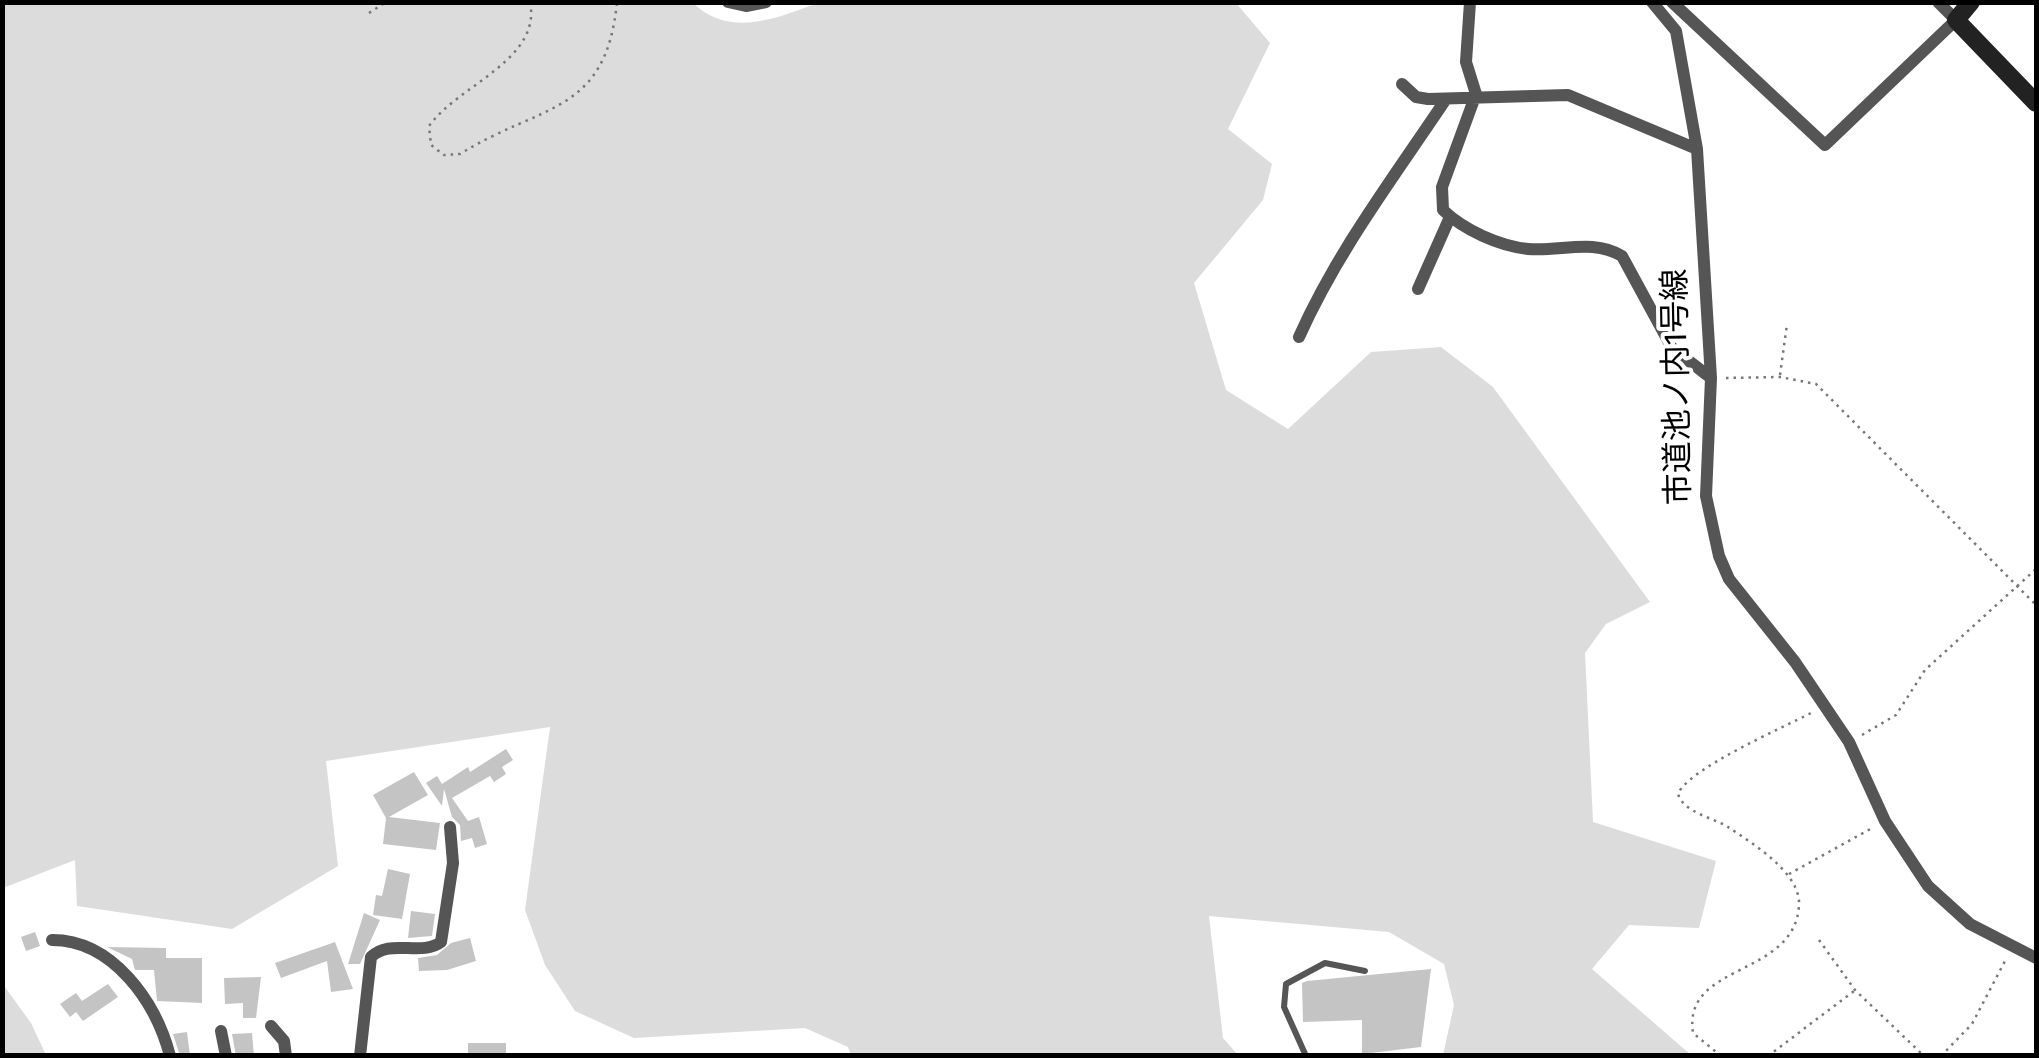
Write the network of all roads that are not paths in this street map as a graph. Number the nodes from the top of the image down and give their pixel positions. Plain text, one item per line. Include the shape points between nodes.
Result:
1 (728, 2) edge
2 (766, 2) edge
3 (1470, 2) edge
4 (1938, 2) edge
5 (1972, 2) edge
6 (1662, 4) edge
7 (1956, 20) junction
8 (1402, 84) dead end
9 (1476, 94) junction
10 (1446, 99) junction
11 (2036, 103) edge
12 (1697, 149) junction
13 (1450, 217) junction
14 (1418, 289) dead end
15 (1299, 337) dead end
16 (1711, 378) junction
17 (450, 828) dead end
18 (52, 940) dead end
19 (2036, 958) edge
20 (1365, 971) dead end
21 (271, 1026) dead end
22 (221, 1031) dead end
23 (170, 1056) edge
24 (226, 1056) edge
25 (286, 1056) edge
26 (360, 1056) edge
27 (1306, 1056) edge

1 - 2 street
3 - 9 street via 1466,62
4 - 7 street
5 - 7 street
6 - 7 street via 1825,145
6 - 12 street, 市道池ノ内1号線 via 1683,54
7 - 11 street
8 - 10 street via 1416,97
9 - 10 street
9 - 12 street via 1568,94
9 - 13 street via 1442,187
10 - 15 street via 1375,198
12 - 16 street, 市道池ノ内1号線
13 - 14 street
13 - 16 street via 1510,246 1612,250 1622,256 1672,348
16 - 19 street, 市道池ノ内1号線 via 1706,496 1729,579 1826,706 1885,821 1939,898 1970,924
17 - 26 street via 453,863 441,942 432,948 381,948 371,957
18 - 23 street via 78,943 126,974 154,1010
20 - 27 lane via 1325,963 1286,984 1284,1007
21 - 25 street
22 - 24 street

